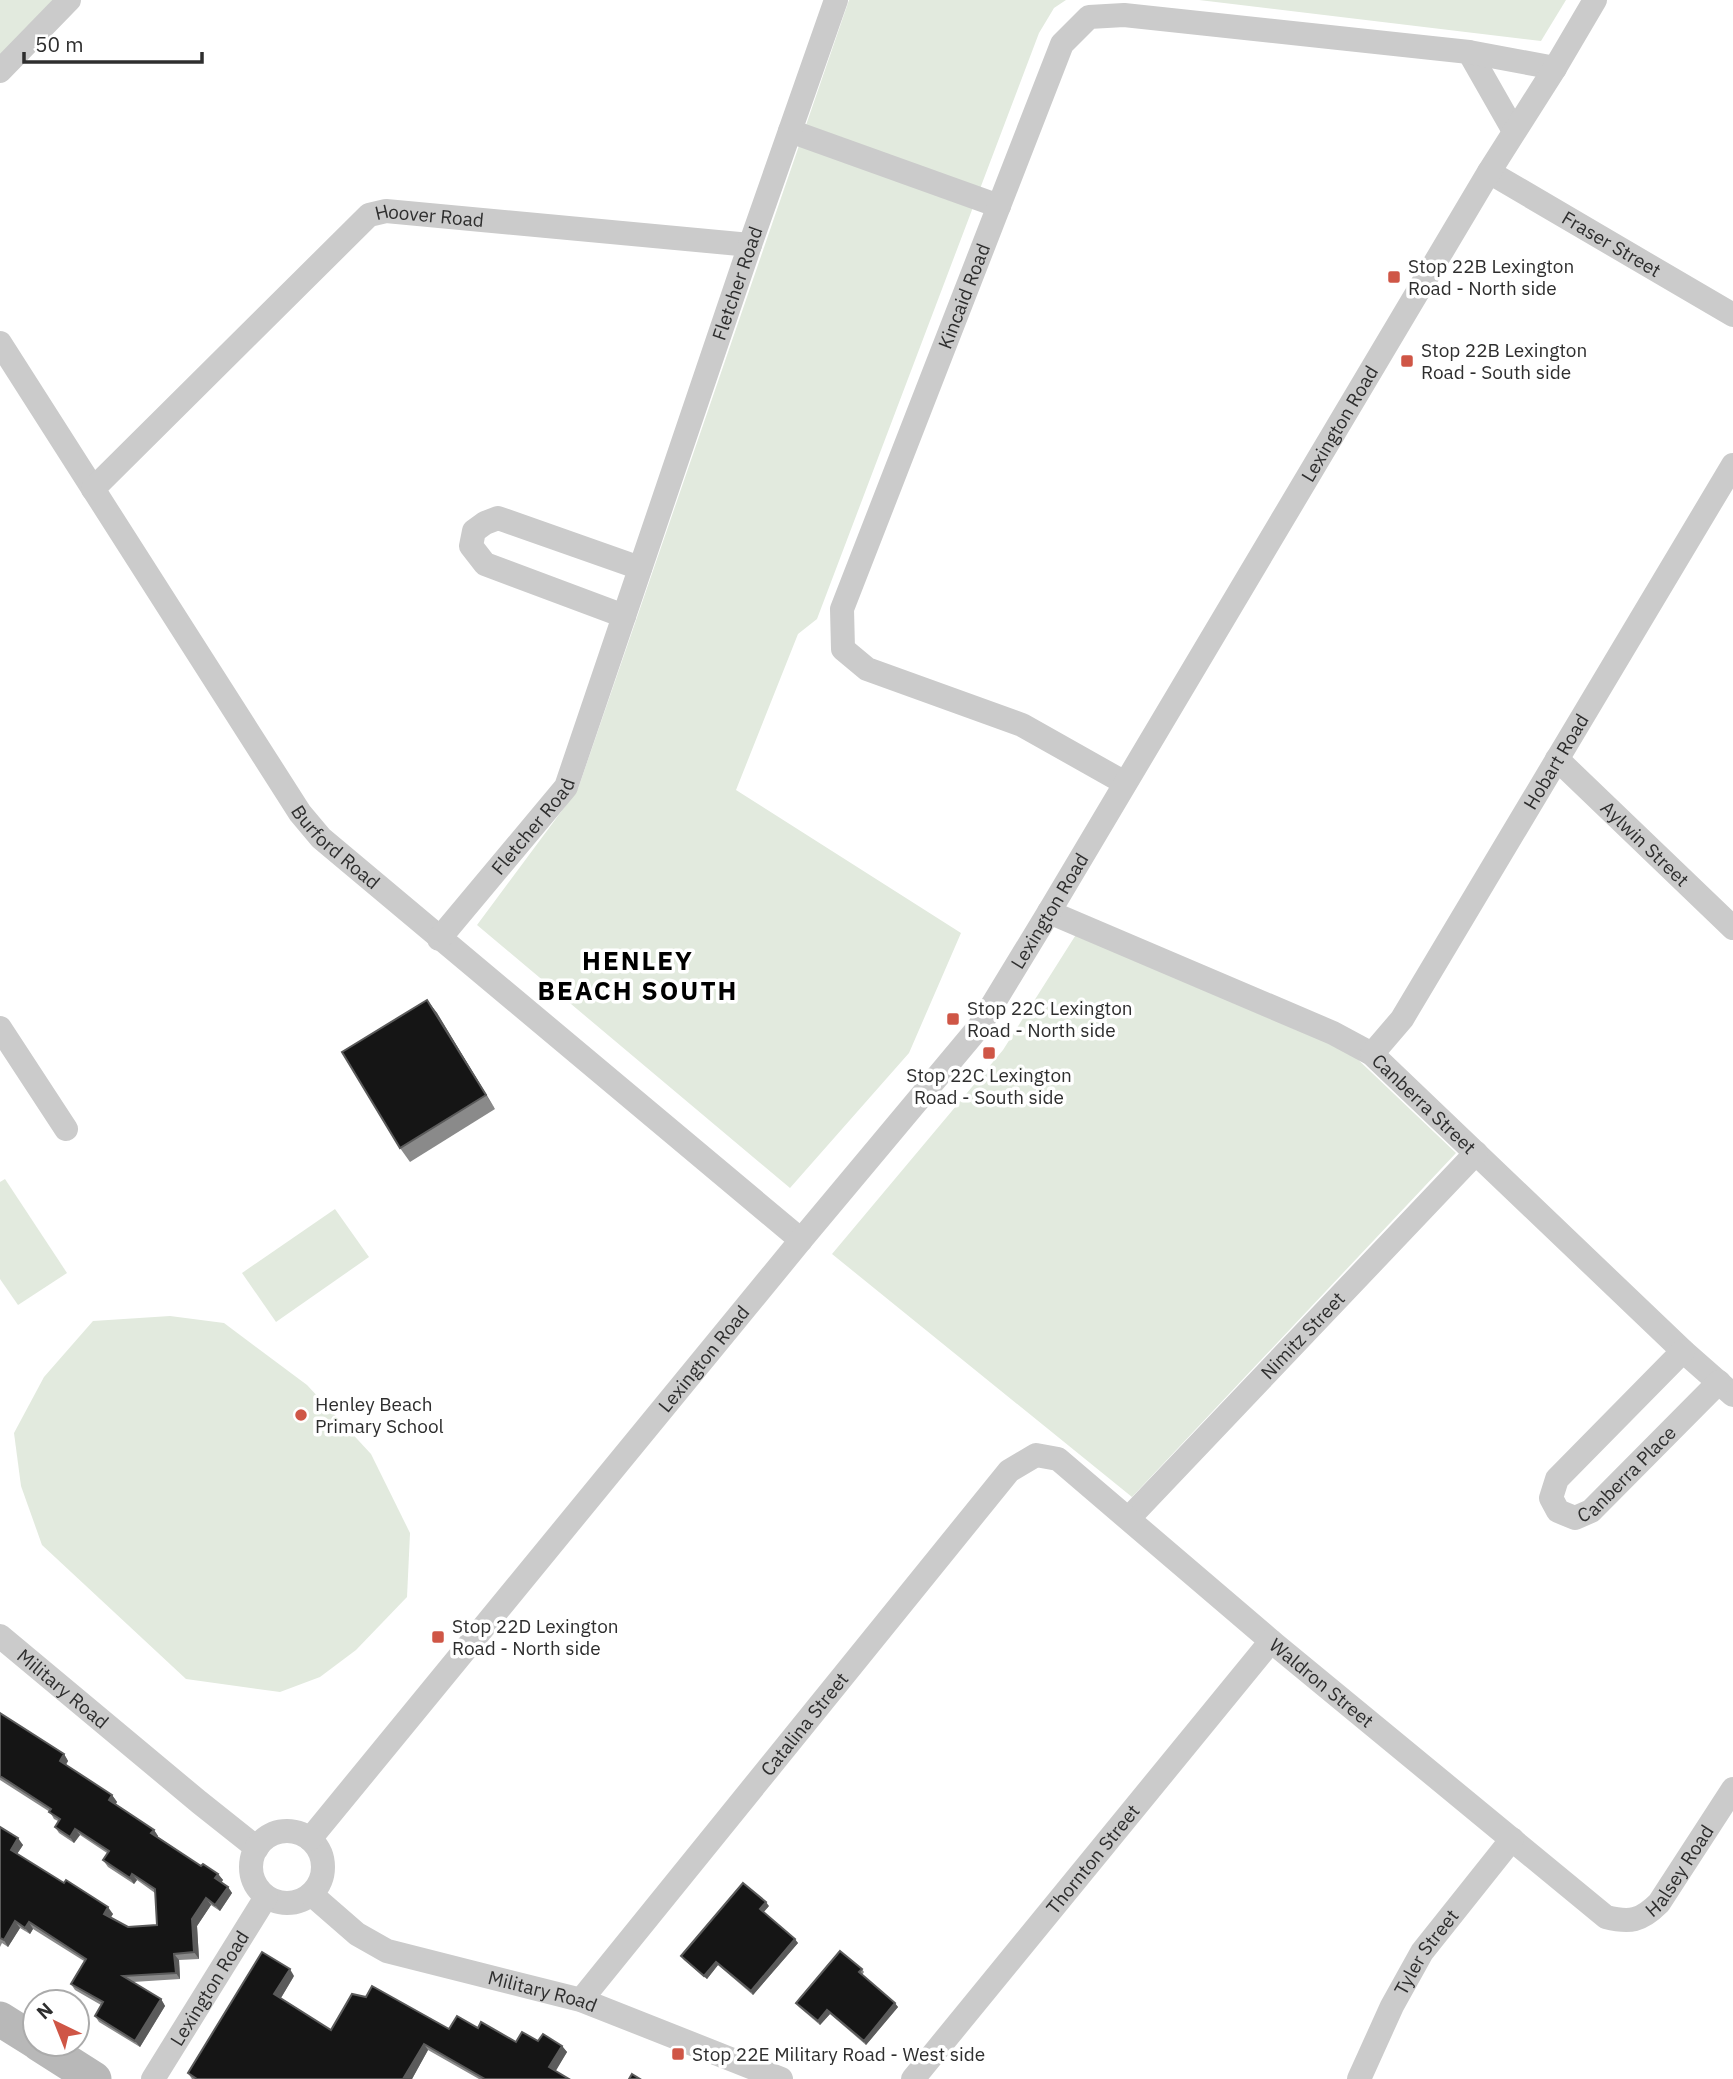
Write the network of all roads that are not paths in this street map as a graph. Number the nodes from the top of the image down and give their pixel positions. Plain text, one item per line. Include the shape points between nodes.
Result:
1 (69, 0) edge
2 (836, 0) edge
3 (1595, 0) edge
4 (1469, 52) junction
5 (1555, 68) junction
6 (0, 71) edge
7 (790, 131) junction
8 (1514, 131) junction
9 (1489, 172) junction
10 (999, 206) junction
11 (750, 245) junction
12 (1733, 315) edge
13 (0, 343) edge
14 (8, 373) edge
15 (1733, 465) edge
16 (93, 489) junction
17 (640, 568) junction
18 (624, 616) junction
19 (1557, 759) junction
20 (1125, 783) junction
21 (1049, 912) junction
22 (1733, 928) edge
23 (439, 939) junction
24 (0, 1028) edge
25 (1372, 1054) junction
26 (66, 1129) dead end
27 (1476, 1153) junction
28 (801, 1240) junction
29 (1683, 1352) junction
30 (1726, 1389) edge
31 (1036, 1455) joint
32 (1129, 1518) junction
33 (0, 1636) edge
34 (1270, 1641) junction
35 (1733, 1789) edge
36 (310, 1839) junction
37 (1512, 1839) junction
38 (257, 1847) junction
39 (311, 1894) junction
40 (267, 1897) junction
41 (1606, 1917) joint
42 (581, 2000) junction
43 (0, 2019) edge
44 (21, 2033) edge
45 (61, 2058) edge
46 (94, 2079) edge
47 (152, 2079) edge
48 (780, 2079) edge
49 (913, 2079) edge
50 (1359, 2079) edge

1 - 6 street
2 - 7 street, Fletcher Road
3 - 5 street, Lexington Road
4 - 5 street, Kincaid Road
4 - 8 street
4 - 10 street, Kincaid Road via 1124,15 1089,17 1062,44
5 - 8 street, Lexington Road
7 - 10 street
7 - 11 street, Fletcher Road
8 - 9 street, Lexington Road
9 - 12 street, Fraser Street
9 - 20 street, Lexington Road
10 - 20 street, Kincaid Road via 842,609 843,649 867,669 1022,725
11 - 16 street, Hoover Road via 386,211 369,215
11 - 17 street, Fletcher Road
13 - 14 street, Burford Road
14 - 16 street, Burford Road
15 - 19 street, Hobart Road
16 - 23 street, Burford Road via 300,813 321,838
17 - 18 street, Fletcher Road
17 - 18 street via 498,518 474,531 471,546 485,564
18 - 23 street, Fletcher Road via 566,787
19 - 22 street, Aylwin Street
19 - 25 street, Hobart Road via 1402,1019
20 - 21 street, Lexington Road
21 - 25 street, Canberra Street via 1333,1033
21 - 28 street, Lexington Road via 979,1027
23 - 28 street, Burford Road
24 - 26 street
25 - 27 street, Canberra Street
27 - 29 street, Canberra Street
27 - 32 street, Nimitz Street
28 - 36 street, Lexington Road
29 - 30 street, Canberra Street
29 - 30 street, Canberra Place via 1557,1479 1551,1498 1558,1511 1575,1518 1591,1511
31 - 32 street, Waldron Street via 1058,1459
31 - 42 street, Catalina Street via 1009,1471
32 - 34 street, Waldron Street
33 - 38 street, Military Road
34 - 37 street, Waldron Street
34 - 49 street, Thornton Street
35 - 41 street, Halsey Road via 1660,1903 1631,1921
36 - 38 street via 286,1831
36 - 39 street via 318,1848 323,1871
37 - 41 street, Waldron Street
37 - 50 street, Tyler Street via 1422,1952
38 - 40 street via 252,1874
39 - 40 street via 290,1903
39 - 42 street, Military Road via 357,1934 387,1951
40 - 47 street, Lexington Road
42 - 48 street, Military Road
43 - 44 main road
45 - 46 main road

